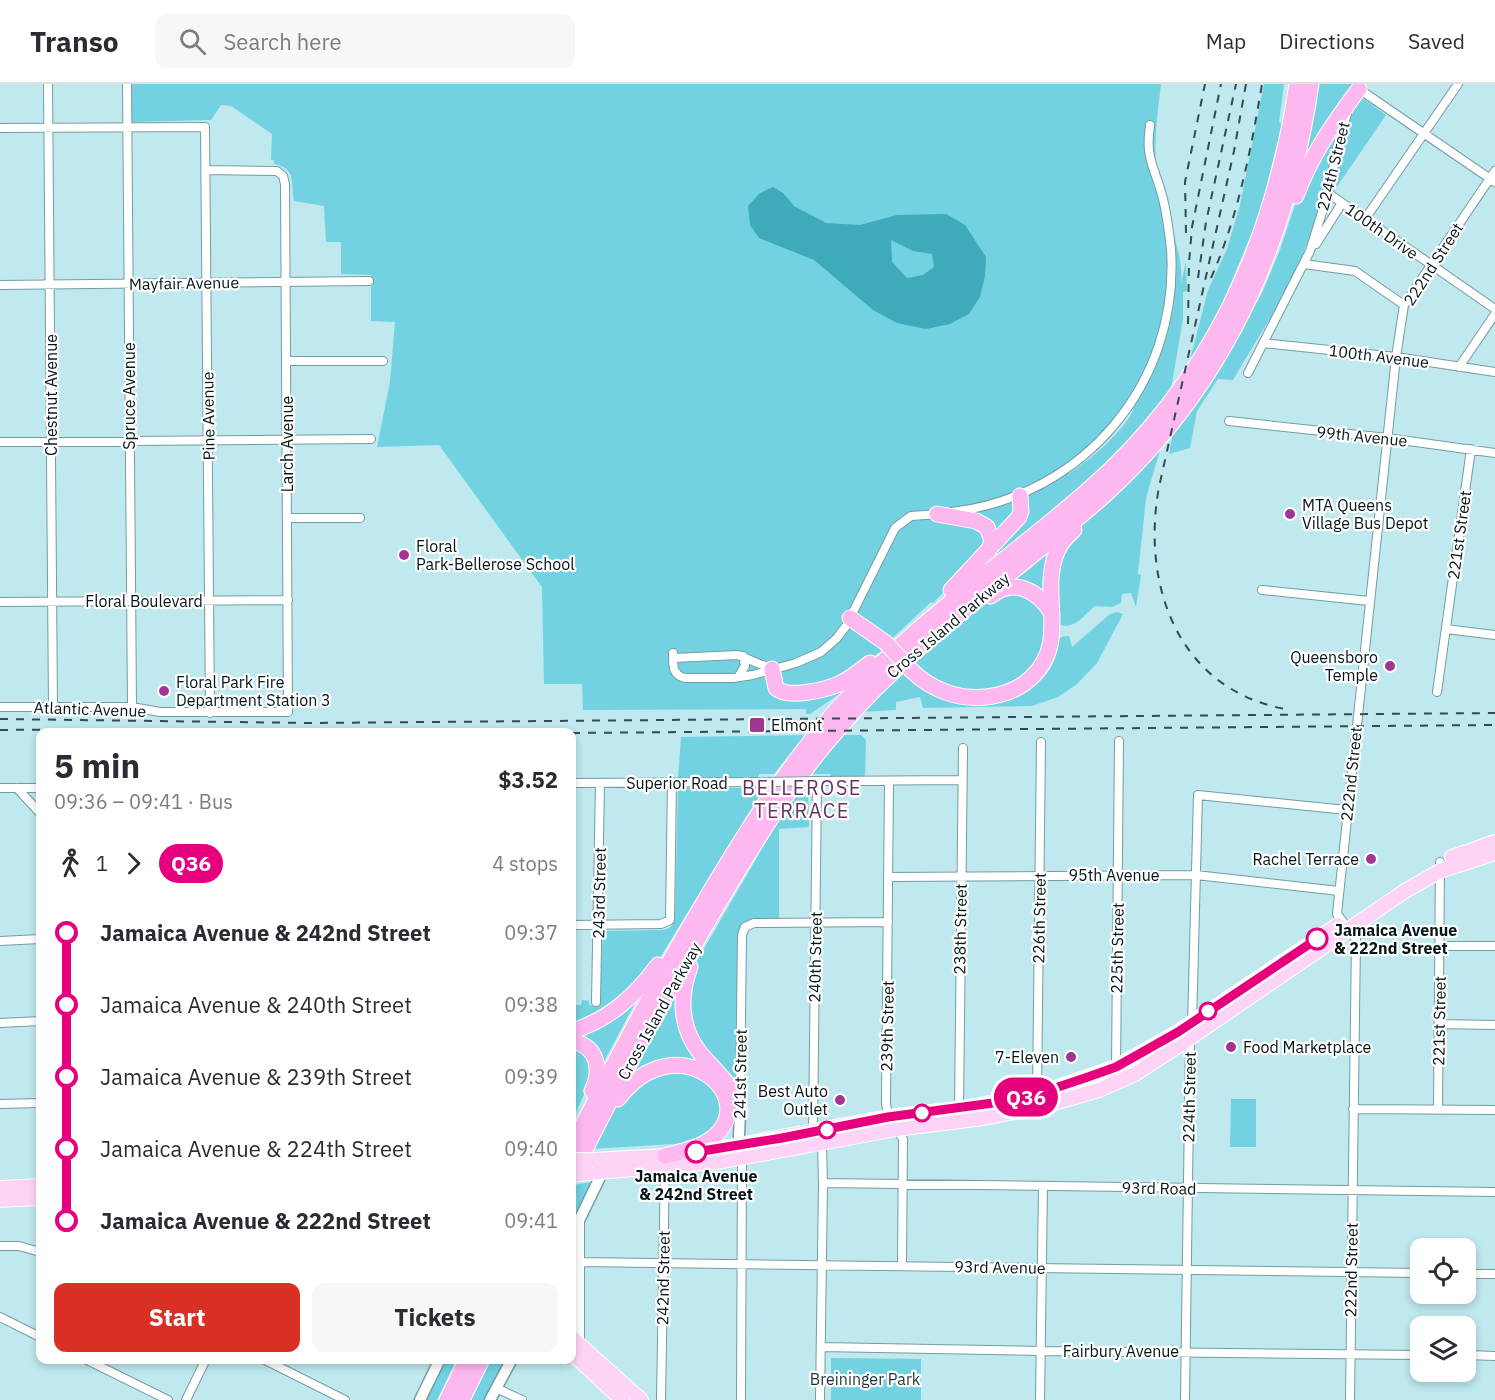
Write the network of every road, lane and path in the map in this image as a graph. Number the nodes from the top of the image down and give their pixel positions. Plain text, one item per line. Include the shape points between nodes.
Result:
1 (48, 84) edge
2 (127, 84) edge
3 (1290, 84) edge
4 (1297, 84) edge
5 (1311, 84) edge
6 (1458, 84) edge
7 (1361, 86) edge
8 (1150, 124) dead end
9 (127, 126) junction
10 (48, 127) junction
11 (0, 128) edge
12 (1424, 133) junction
13 (1284, 159) junction
14 (206, 170) junction
15 (1493, 177) edge
16 (1328, 193) junction
17 (1342, 203) junction
18 (1365, 219) junction
19 (1310, 251) junction
20 (1304, 264) junction
21 (1431, 265) junction
22 (1259, 278) junction
23 (369, 281) dead end
24 (285, 282) junction
25 (206, 283) junction
26 (50, 284) junction
27 (129, 284) junction
28 (0, 285) edge
29 (1404, 305) junction
30 (1495, 309) edge
31 (1495, 314) edge
32 (1263, 344) junction
33 (1396, 357) junction
34 (286, 361) junction
35 (383, 361) dead end
36 (1459, 367) junction
37 (1495, 372) edge
38 (1248, 373) dead end
39 (1229, 422) dead end
40 (1387, 438) junction
41 (371, 439) dead end
42 (208, 440) junction
43 (287, 440) junction
44 (51, 441) junction
45 (130, 441) junction
46 (0, 442) edge
47 (1471, 449) junction
48 (1495, 453) edge
49 (1107, 492) junction
50 (1020, 496) junction
51 (937, 514) junction
52 (287, 518) junction
53 (360, 518) dead end
54 (988, 552) junction
55 (1262, 590) dead end
56 (209, 600) junction
57 (288, 600) junction
58 (131, 601) junction
59 (1369, 601) junction
60 (0, 602) edge
61 (52, 602) junction
62 (964, 609) junction
63 (1052, 614) junction
64 (850, 618) junction
65 (1446, 629) junction
66 (912, 635) junction
67 (1495, 635) edge
68 (888, 650) junction
69 (743, 656) junction
70 (772, 669) junction
71 (738, 677) junction
72 (1437, 692) dead end
73 (0, 707) edge
74 (53, 707) junction
75 (132, 707) junction
76 (288, 712) joint
77 (210, 713) junction
78 (1119, 741) dead end
79 (1041, 742) dead end
80 (963, 748) dead end
81 (962, 780) junction
82 (817, 781) junction
83 (890, 781) junction
84 (576, 783) edge
85 (600, 783) junction
86 (672, 783) junction
87 (0, 788) edge
88 (17, 788) junction
89 (36, 788) edge
90 (36, 809) edge
91 (1347, 810) junction
92 (1495, 842) edge
93 (1495, 852) edge
94 (1440, 866) junction
95 (1118, 874) junction
96 (1039, 875) junction
97 (1196, 875) junction
98 (960, 876) junction
99 (888, 877) junction
100 (1339, 891) junction
101 (720, 902) junction
102 (698, 913) junction
103 (888, 922) junction
104 (815, 923) junction
105 (576, 925) edge
106 (598, 925) junction
107 (1346, 926) junction
108 (36, 939) edge
109 (0, 941) edge
110 (1440, 946) junction
111 (1495, 946) edge
112 (597, 1002) dead end
113 (36, 1021) edge
114 (1192, 1022) junction
115 (0, 1023) edge
116 (1439, 1024) junction
117 (1495, 1025) edge
118 (576, 1029) edge
119 (1190, 1039) junction
120 (576, 1043) edge
121 (1116, 1067) junction
122 (1115, 1084) junction
123 (1037, 1094) junction
124 (36, 1102) edge
125 (0, 1104) edge
126 (1353, 1108) junction
127 (958, 1109) junction
128 (1438, 1109) junction
129 (1495, 1110) edge
130 (740, 1111) junction
131 (888, 1117) junction
132 (598, 1125) junction
133 (896, 1129) junction
134 (576, 1137) edge
135 (817, 1137) junction
136 (576, 1138) edge
137 (741, 1152) junction
138 (665, 1161) junction
139 (576, 1162) edge
140 (590, 1166) junction
141 (576, 1168) edge
142 (603, 1171) junction
143 (576, 1174) edge
144 (823, 1183) junction
145 (903, 1184) junction
146 (36, 1186) edge
147 (1043, 1186) junction
148 (0, 1188) edge
149 (1188, 1188) junction
150 (1352, 1190) junction
151 (1495, 1192) edge
152 (36, 1198) edge
153 (0, 1200) edge
154 (580, 1216) junction
155 (576, 1226) edge
156 (0, 1246) edge
157 (36, 1251) edge
158 (580, 1262) junction
159 (664, 1263) junction
160 (742, 1264) junction
161 (822, 1265) junction
162 (902, 1266) junction
163 (1042, 1268) junction
164 (1186, 1270) junction
165 (1352, 1272) junction
166 (1410, 1273) edge
167 (1476, 1274) edge
168 (1495, 1274) edge
169 (0, 1317) edge
170 (576, 1318) edge
171 (36, 1335) edge
172 (821, 1347) junction
173 (576, 1348) edge
174 (576, 1348) edge
175 (1041, 1351) junction
176 (1185, 1352) junction
177 (1350, 1354) junction
178 (1410, 1355) edge
179 (1476, 1355) edge
180 (1495, 1356) edge
181 (95, 1364) edge
182 (204, 1364) edge
183 (273, 1364) edge
184 (437, 1364) edge
185 (465, 1364) edge
186 (480, 1364) edge
187 (509, 1364) edge
188 (496, 1388) junction
189 (168, 1400) edge
190 (186, 1400) edge
191 (345, 1400) edge
192 (420, 1400) edge
193 (447, 1400) edge
194 (462, 1400) edge
195 (490, 1400) edge
196 (522, 1400) edge
197 (622, 1400) edge
198 (641, 1400) edge
199 (661, 1400) edge
200 (741, 1400) edge
201 (820, 1400) edge
202 (1040, 1400) edge
203 (1185, 1400) edge
204 (1350, 1400) edge

1 - 10 street, Chestnut Avenue
2 - 9 street, Spruce Avenue
3 - 13 highway
4 - 13 highway, Cross Island Parkway
5 - 22 highway, Cross Island Parkway via 1292,182
6 - 12 street
7 - 12 street
7 - 16 street, 224th Street via 1343,125
7 - 22 highway via 1312,160 1282,240
8 - 50 street via 1150,163 1165,209 1171,251 1169,306 1158,349 1136,395 1106,435 1068,468
9 - 10 street
9 - 14 street, Pine Avenue via 206,127
9 - 27 street, Spruce Avenue
10 - 11 street
10 - 26 street, Chestnut Avenue
12 - 15 street
12 - 18 street
13 - 66 highway, Cross Island Parkway via 1270,210 1236,295 1213,339 1171,401 1104,476
14 - 24 street, Larch Avenue via 268,169 283,176
14 - 25 street, Pine Avenue
15 - 21 street, 222nd Street
16 - 17 street, 100th Drive
16 - 19 street, 224th Street
17 - 18 street, 100th Drive
17 - 19 street, 224th Street
18 - 21 street, 100th Drive
19 - 20 street, 224th Street
20 - 29 street via 1355,271
20 - 32 street, 224th Street
21 - 29 street, 222nd Street
21 - 30 street, 100th Drive
22 - 49 highway, Cross Island Parkway via 1200,385 1163,434
23 - 24 street, Mayfair Avenue
24 - 25 street, Mayfair Avenue
24 - 34 street, Larch Avenue
25 - 27 street, Mayfair Avenue
25 - 42 street, Pine Avenue
26 - 27 street, Mayfair Avenue
26 - 28 street, Mayfair Avenue
26 - 44 street, Chestnut Avenue
27 - 45 street, Spruce Avenue
29 - 33 street, 222nd Street
31 - 36 street
32 - 33 street, 100th Avenue
32 - 38 street, 224th Street
33 - 36 street, 100th Avenue
33 - 40 street, 222nd Street
34 - 35 street
34 - 43 street, Larch Avenue
36 - 37 street, 100th Avenue
39 - 40 street, 99th Avenue
40 - 47 street, 99th Avenue
40 - 59 street, 222nd Street
41 - 43 street
42 - 43 street
42 - 45 street
42 - 56 street, Pine Avenue
43 - 52 street, Larch Avenue
44 - 45 street
44 - 46 street
44 - 61 street, Chestnut Avenue
45 - 58 street, Spruce Avenue
47 - 48 street, 99th Avenue
47 - 65 street, 221st Street
49 - 62 highway, Cross Island Parkway
49 - 63 highway via 1056,553 1052,568
50 - 51 street via 980,508
50 - 54 highway via 1019,517
51 - 54 highway via 984,524 992,538
51 - 64 street via 911,516 895,528
52 - 53 street
52 - 57 street, Larch Avenue
54 - 66 highway via 927,611
55 - 59 street
56 - 57 street, Floral Boulevard
56 - 58 street, Floral Boulevard
56 - 77 street, Pine Avenue
57 - 76 street, Larch Avenue
58 - 61 street, Floral Boulevard
58 - 75 street, Spruce Avenue
59 - 91 street, 222nd Street
60 - 61 street, Floral Boulevard
61 - 74 street, Chestnut Avenue
62 - 63 highway via 1004,588 1016,586 1036,594
62 - 101 highway, Cross Island Parkway via 911,653 838,728 778,807
63 - 68 highway, bridge via 1053,635 1045,659 1033,676 1014,690 990,697 962,697 937,689
64 - 68 highway
64 - 70 street via 837,638 821,652
65 - 67 street
65 - 72 street, 221st Street
66 - 68 highway, Cross Island Parkway
68 - 70 highway via 837,685 806,692 778,690
68 - 102 highway, Cross Island Parkway via 792,764
69 - 70 street
69 - 71 street via 744,666
69 - 71 street via 673,656 675,672 682,678
70 - 71 street
73 - 74 street, Atlantic Avenue
74 - 75 street, Atlantic Avenue
75 - 77 street, Atlantic Avenue
76 - 77 street, Atlantic Avenue
78 - 95 street, 225th Street
79 - 96 street, 226th Street
80 - 81 street, 238th Street
81 - 83 street, Superior Road
81 - 98 street, 238th Street
82 - 83 street, Superior Road
82 - 86 street, Superior Road, bridge
82 - 104 street, 240th Street
83 - 99 street, 239th Street
84 - 85 street, Superior Road
85 - 86 street, Superior Road
85 - 106 street, 243rd Street
86 - 106 street via 668,922
87 - 88 street
88 - 89 street
88 - 90 street
91 - 97 street, 224th Street via 1198,795
91 - 100 street, 222nd Street
92 - 94 main road
93 - 94 main road
94 - 107 main road
94 - 110 street, 221st Street
95 - 96 street, 95th Avenue
95 - 97 street, 95th Avenue
95 - 121 street, 225th Street
96 - 98 street, 95th Avenue
96 - 123 street, 226th Street
97 - 100 street, 95th Avenue
97 - 114 street, 224th Street
98 - 99 street, 95th Avenue
98 - 127 street, 238th Street
99 - 103 street, 239th Street
100 - 107 street, 222nd Street via 1337,914
101 - 130 highway via 687,976 683,1008 695,1045 727,1081
101 - 132 highway, Cross Island Parkway
102 - 118 highway via 628,1000 597,1021
102 - 136 highway, Cross Island Parkway
103 - 104 street
103 - 131 street, 239th Street
104 - 130 street, 241st Street via 754,923 745,927
104 - 135 street, 240th Street
105 - 106 street
106 - 112 street, 243rd Street
107 - 114 main road
107 - 119 main road
107 - 126 street, 222nd Street via 1356,939
108 - 109 street
110 - 111 street
110 - 116 street, 221st Street
113 - 115 street
114 - 119 street, 224th Street
114 - 121 main road
116 - 117 street
116 - 128 street, 221st Street
119 - 122 main road
119 - 149 street, 224th Street
120 - 134 highway via 589,1048 598,1064 596,1083
121 - 122 street, 225th Street
121 - 123 main road
122 - 133 main road via 1040,1107
123 - 127 main road
124 - 125 street
126 - 128 street
126 - 150 street, 222nd Street
127 - 131 main road
128 - 129 street
130 - 137 street, 241st Street
131 - 133 street
131 - 135 main road
132 - 138 highway via 626,1089 645,1074 671,1065 703,1071 723,1092 727,1109 723,1125 703,1144
132 - 141 highway, Cross Island Parkway
133 - 135 main road
133 - 145 street via 903,1139
135 - 137 main road
135 - 144 street, 240th Street
137 - 138 main road
137 - 160 street, 241st Street
138 - 140 main road
138 - 142 main road
138 - 159 street, 242nd Street
139 - 140 main road, bridge
140 - 142 main road
140 - 143 main road, bridge
142 - 154 street
144 - 145 street, 93rd Road
144 - 161 street, 240th Street
145 - 147 street, 93rd Road
145 - 162 street
146 - 148 main road
147 - 149 street, 93rd Road
147 - 163 street
149 - 150 street, 93rd Road
149 - 164 street, 224th Street
150 - 151 street, 93rd Road
150 - 165 street, 222nd Street
152 - 153 main road
154 - 155 street
154 - 158 street
156 - 157 street
158 - 159 street, 93rd Avenue
158 - 170 street
159 - 160 street, 93rd Avenue
159 - 199 street, 242nd Street
160 - 161 street, 93rd Avenue
160 - 200 street, 241st Street
161 - 162 street, 93rd Avenue
161 - 172 street, 240th Street
162 - 163 street, 93rd Avenue
163 - 164 street, 93rd Avenue
163 - 175 street
164 - 165 street, 93rd Avenue
164 - 176 street, 224th Street
165 - 166 street, 93rd Avenue
165 - 177 street, 222nd Street
167 - 168 street
169 - 171 street
172 - 175 street, Fairbury Avenue
172 - 201 street, 240th Street
173 - 197 main road
174 - 198 main road
175 - 176 street, Fairbury Avenue
175 - 202 street
176 - 177 street, Fairbury Avenue
176 - 203 street, 224th Street
177 - 178 street, Fairbury Avenue
177 - 204 street, 222nd Street
179 - 180 street
181 - 189 street
182 - 190 street
183 - 191 street
184 - 192 street
185 - 193 highway
186 - 194 highway
187 - 188 street
188 - 195 street
188 - 196 street

